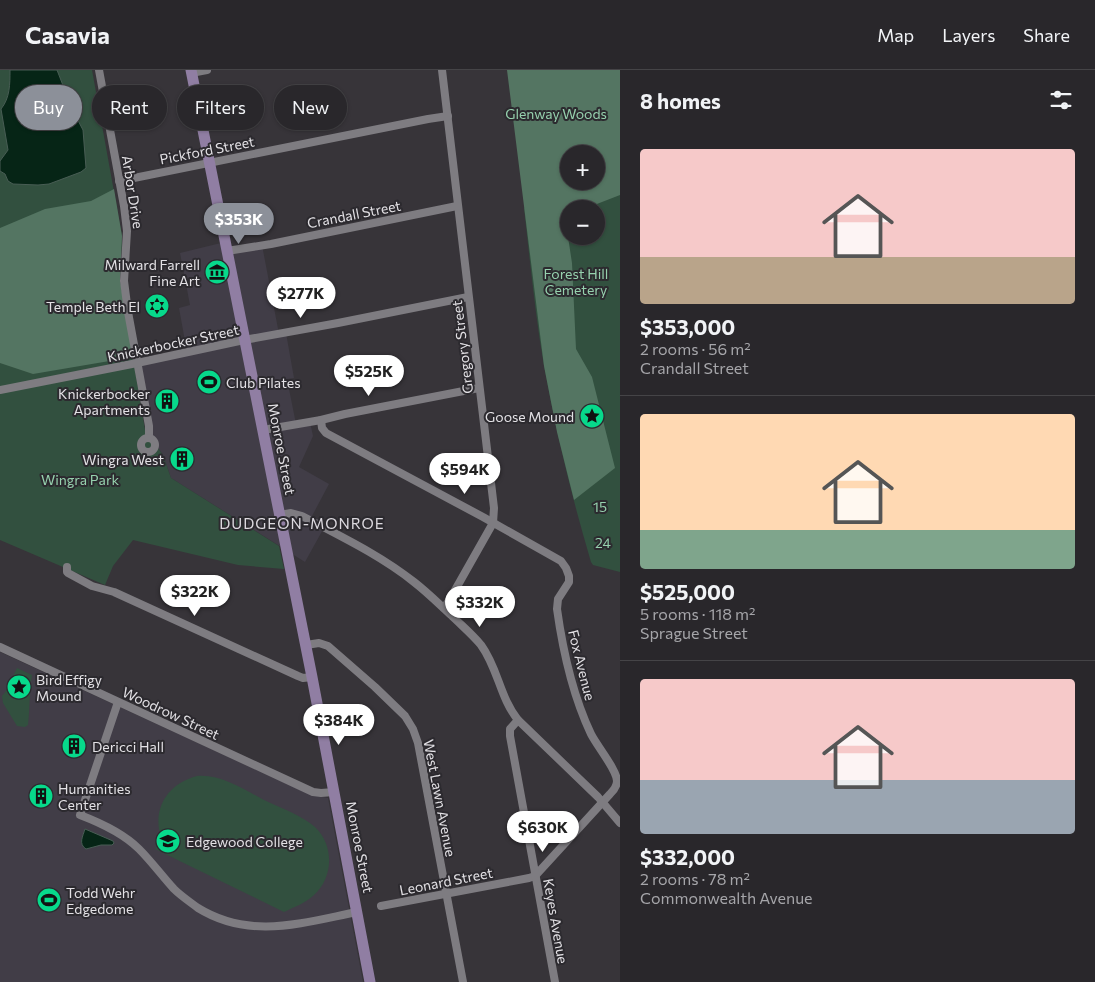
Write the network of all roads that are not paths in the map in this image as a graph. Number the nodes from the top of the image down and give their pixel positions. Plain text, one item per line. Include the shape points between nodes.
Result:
1 (99, 70) edge
2 (207, 70) edge
3 (442, 70) edge
4 (191, 72) edge
5 (448, 116) junction
6 (209, 163) junction
7 (119, 181) junction
8 (457, 206) junction
9 (227, 251) junction
10 (468, 297) junction
11 (244, 340) junction
12 (138, 363) junction
13 (479, 388) junction
14 (0, 390) edge
15 (321, 420) junction
16 (263, 430) junction
17 (149, 438) dead end
18 (280, 515) junction
19 (493, 523) junction
20 (67, 567) dead end
21 (444, 608) junction
22 (306, 645) junction
23 (0, 647) edge
24 (312, 677) junction
25 (118, 702) junction
26 (518, 720) junction
27 (334, 792) junction
28 (602, 802) junction
29 (620, 823) edge
30 (535, 876) junction
31 (447, 895) junction
32 (381, 906) dead end
33 (357, 912) junction
34 (370, 982) edge
35 (463, 982) edge
36 (555, 982) edge

1 - 7 street, Arbor Drive
2 - 4 street
3 - 5 street, Gregory Street
4 - 6 main road, Monroe Street
5 - 6 street, Pickford Street
5 - 8 street, Gregory Street
6 - 7 street, Pickford Street
6 - 9 main road, Monroe Street
7 - 12 street, Arbor Drive via 128,231 124,281
8 - 9 street, Crandall Street
8 - 10 street, Gregory Street
9 - 11 main road, Monroe Street
10 - 11 street, Knickerbocker Street
10 - 13 street, Gregory Street
11 - 12 street, Knickerbocker Street
11 - 16 main road, Monroe Street
12 - 14 street, Knickerbocker Street
12 - 17 street, Arbor Drive
13 - 15 street
13 - 19 street, Gregory Street via 494,508
15 - 16 street
15 - 19 street via 326,433
16 - 18 main road, Monroe Street
18 - 21 street via 291,512 302,516 365,550 415,582
18 - 22 main road, Monroe Street
19 - 21 street, Gregory Street
19 - 28 street, Fox Avenue via 561,561 566,568 569,582 558,600 557,609 569,675 591,734 617,779 615,788
20 - 24 street via 68,574 92,586 114,592 298,676
21 - 26 street via 480,644 504,699
22 - 24 main road, Monroe Street
22 - 31 street, West Lawn Avenue via 319,643 328,646 410,723 418,743
23 - 25 street, Woodrow Street
24 - 27 main road, Monroe Street
25 - 27 street, Woodrow Street via 314,792
25 - 33 street via 80,815 127,839 188,902 223,920 250,926 272,926
26 - 28 street
26 - 30 street, Keyes Avenue via 510,732
27 - 33 main road, Monroe Street
28 - 29 street
28 - 30 street
30 - 31 street, Leonard Street
30 - 36 street, Keyes Avenue
31 - 32 street, Leonard Street
31 - 35 street, West Lawn Avenue
33 - 34 main road, Monroe Street

